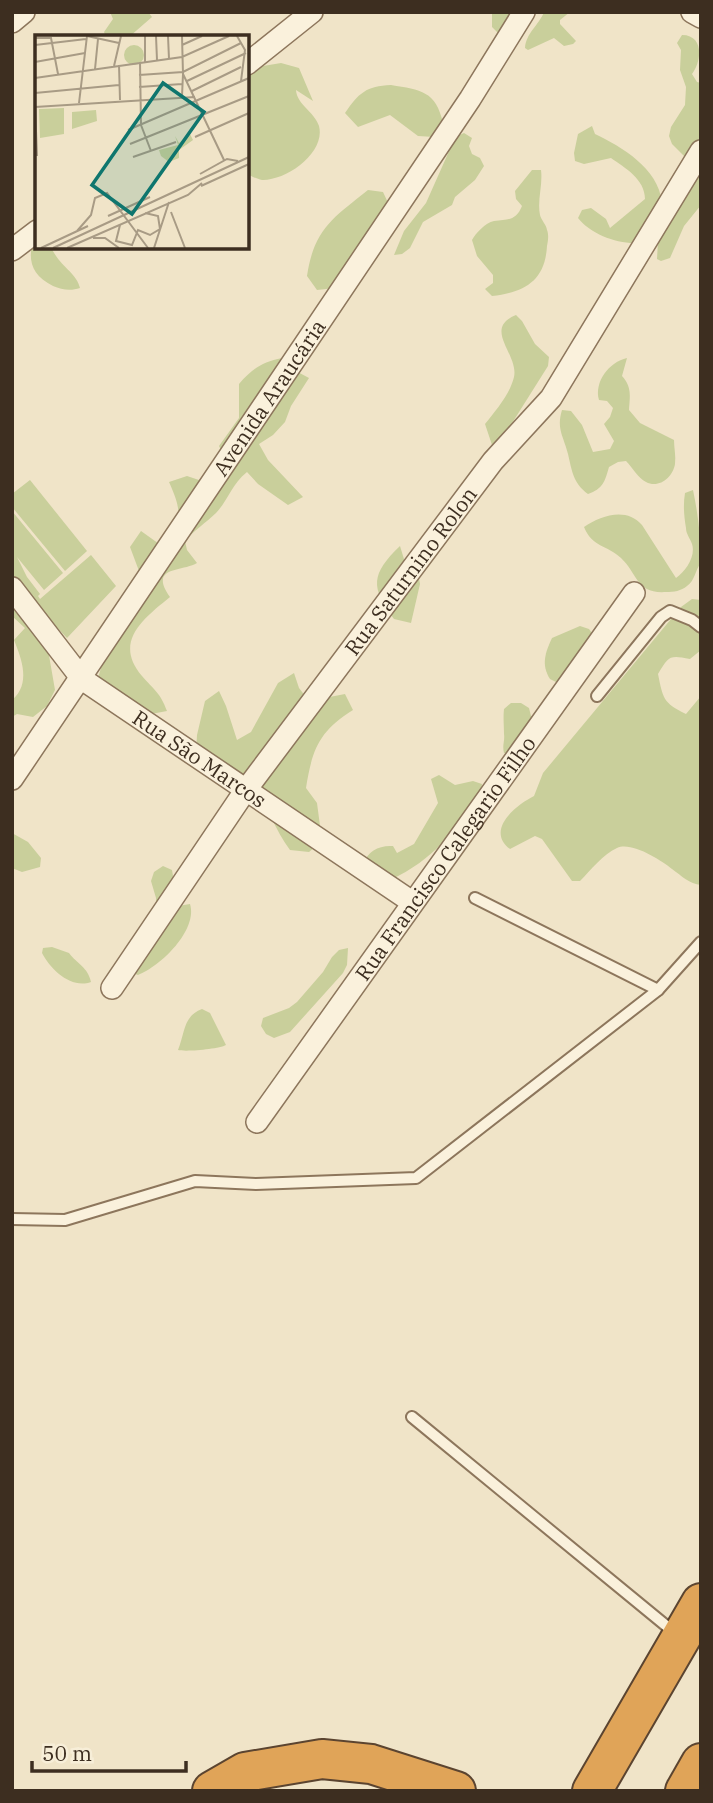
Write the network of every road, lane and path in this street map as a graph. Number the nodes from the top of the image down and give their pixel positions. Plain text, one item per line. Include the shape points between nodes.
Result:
1 (24, 12) edge
2 (312, 12) edge
3 (524, 12) edge
4 (692, 12) edge
5 (701, 17) edge
6 (12, 22) edge
7 (248, 63) edge
8 (701, 150) edge
9 (35, 233) edge
10 (12, 250) edge
11 (12, 588) edge
12 (634, 593) dead end
13 (701, 627) edge
14 (82, 679) junction
15 (597, 696) dead end
16 (12, 779) edge
17 (245, 791) junction
18 (475, 898) dead end
19 (412, 902) junction
20 (701, 942) edge
21 (112, 988) dead end
22 (658, 990) junction
23 (257, 1122) dead end
24 (12, 1219) edge
25 (412, 1417) dead end
26 (701, 1603) edge
27 (680, 1637) junction
28 (701, 1763) edge
29 (212, 1791) edge
30 (456, 1791) edge
31 (592, 1791) edge
32 (685, 1791) edge

1 - 6 street
2 - 7 street
3 - 14 street, Avenida Araucária
4 - 5 street
8 - 17 street, Rua Saturnino Rolon via 551,398 493,460
9 - 10 street
11 - 14 street, Rua São Marcos
12 - 19 street, Rua Francisco Calegario Filho
13 - 15 lane via 670,611
14 - 16 street, Avenida Araucária
14 - 17 street, Rua São Marcos
17 - 19 street, Rua São Marcos
17 - 21 street, Rua Saturnino Rolon
18 - 22 lane
19 - 23 street, Rua Francisco Calegario Filho
20 - 22 lane
22 - 24 lane via 416,1178 256,1184 195,1181 65,1220
25 - 27 lane
26 - 27 highway
27 - 31 highway
28 - 32 highway
29 - 30 highway via 246,1772 322,1759 370,1764

